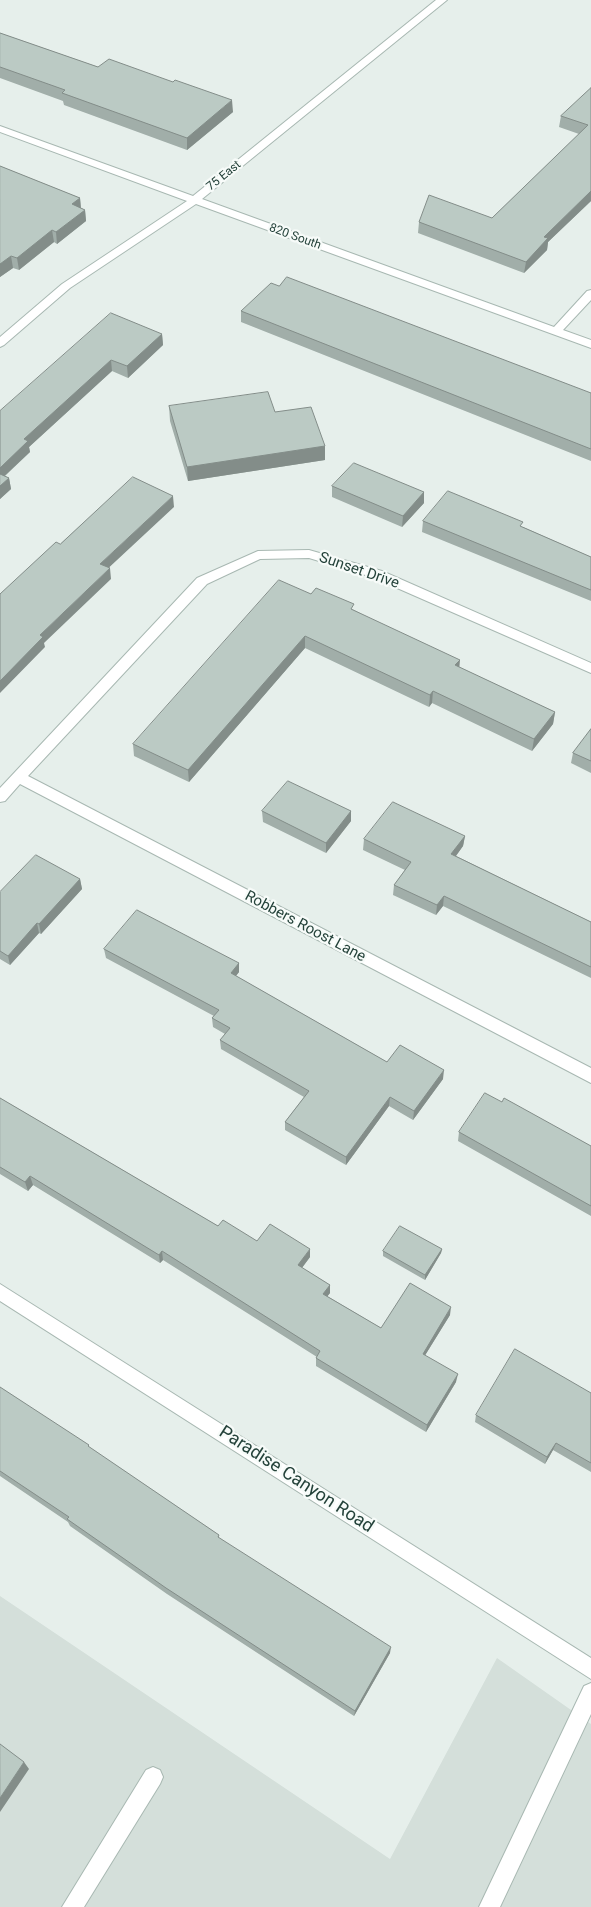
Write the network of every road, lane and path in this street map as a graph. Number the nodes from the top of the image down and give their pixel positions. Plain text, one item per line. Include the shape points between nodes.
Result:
1 (442, 0) edge
2 (0, 129) edge
3 (194, 201) junction
4 (591, 293) edge
5 (556, 331) junction
6 (0, 343) edge
7 (591, 344) edge
8 (591, 668) edge
9 (19, 777) junction
10 (0, 798) edge
11 (591, 1076) edge
12 (0, 1292) edge
13 (591, 1670) edge
14 (591, 1693) edge
15 (153, 1777) dead end
16 (72, 1907) edge
17 (489, 1907) edge

1 - 3 street, 75 East
2 - 3 street, 820 South
3 - 5 street, 820 South
3 - 6 street, 75 East via 66,286
4 - 5 street
5 - 7 street, 820 South
8 - 9 street, Sunset Drive via 377,574 309,554 258,555 202,582
9 - 10 street, Sunset Drive
9 - 11 street, Robbers Roost Lane
12 - 13 street, Paradise Canyon Road
14 - 17 street
15 - 16 street

